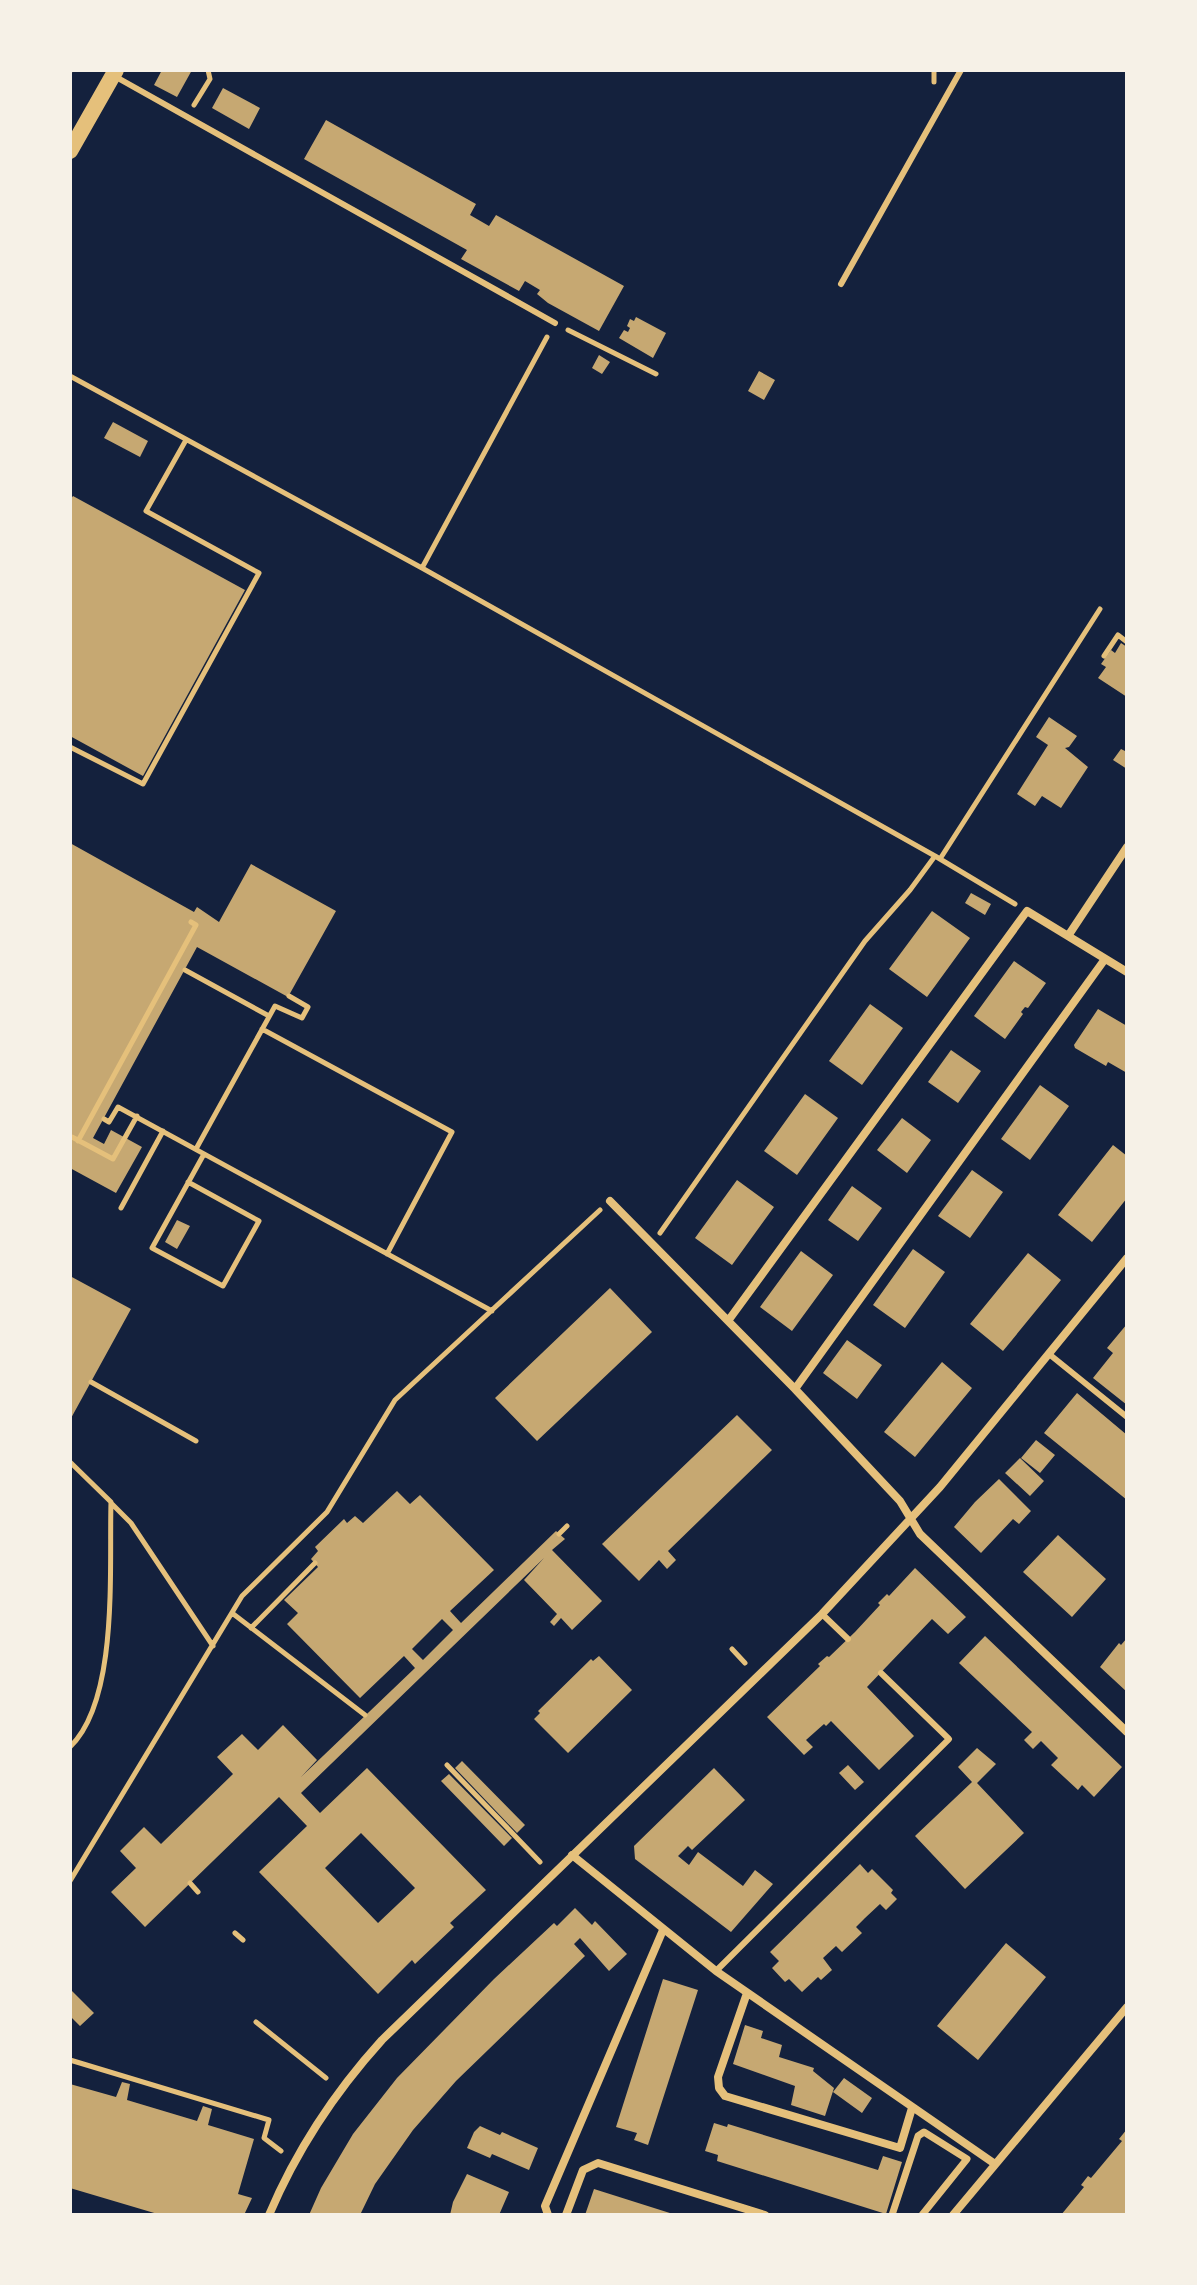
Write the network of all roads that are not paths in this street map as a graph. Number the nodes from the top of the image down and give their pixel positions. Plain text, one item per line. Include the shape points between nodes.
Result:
1 (961, 70) edge
2 (114, 72) edge
3 (70, 151) edge
4 (841, 284) dead end
5 (555, 323) road end
6 (1127, 847) edge
7 (1068, 936) junction
8 (1105, 959) junction
9 (1127, 972) edge
10 (610, 1201) road end
11 (1127, 1258) edge
12 (728, 1321) junction
13 (1049, 1354) junction
14 (795, 1389) junction
15 (1127, 1417) edge
16 (910, 1520) junction
17 (822, 1614) junction
18 (848, 1639) dead end
19 (881, 1673) dead end
20 (1127, 1732) edge
21 (572, 1855) junction
22 (663, 1930) junction
23 (716, 1971) junction
24 (747, 1993) junction
25 (1127, 2007) edge
26 (912, 2108) junction
27 (995, 2164) junction
28 (269, 2215) edge
29 (548, 2215) edge
30 (566, 2215) edge
31 (765, 2215) edge
32 (892, 2215) edge
33 (922, 2215) edge
34 (953, 2215) edge

1 - 4 lane
2 - 3 main road
2 - 5 lane
6 - 7 street
7 - 8 street
7 - 12 street via 1027,911
8 - 9 street
8 - 14 street
10 - 12 street
11 - 13 street
12 - 14 street
13 - 15 lane
13 - 16 street
14 - 16 street via 900,1501
16 - 17 street
16 - 20 street
17 - 18 lane
17 - 21 street
19 - 23 lane via 949,1739
21 - 22 street
21 - 28 street via 406,2015 343,2085 298,2153
22 - 23 street
22 - 29 street via 545,2206
23 - 24 street
24 - 26 street
24 - 26 street via 718,2077 725,2096 900,2148
25 - 27 street
26 - 27 street
27 - 34 street
30 - 31 street via 581,2174 598,2163
32 - 33 street via 918,2136 924,2132 967,2159

